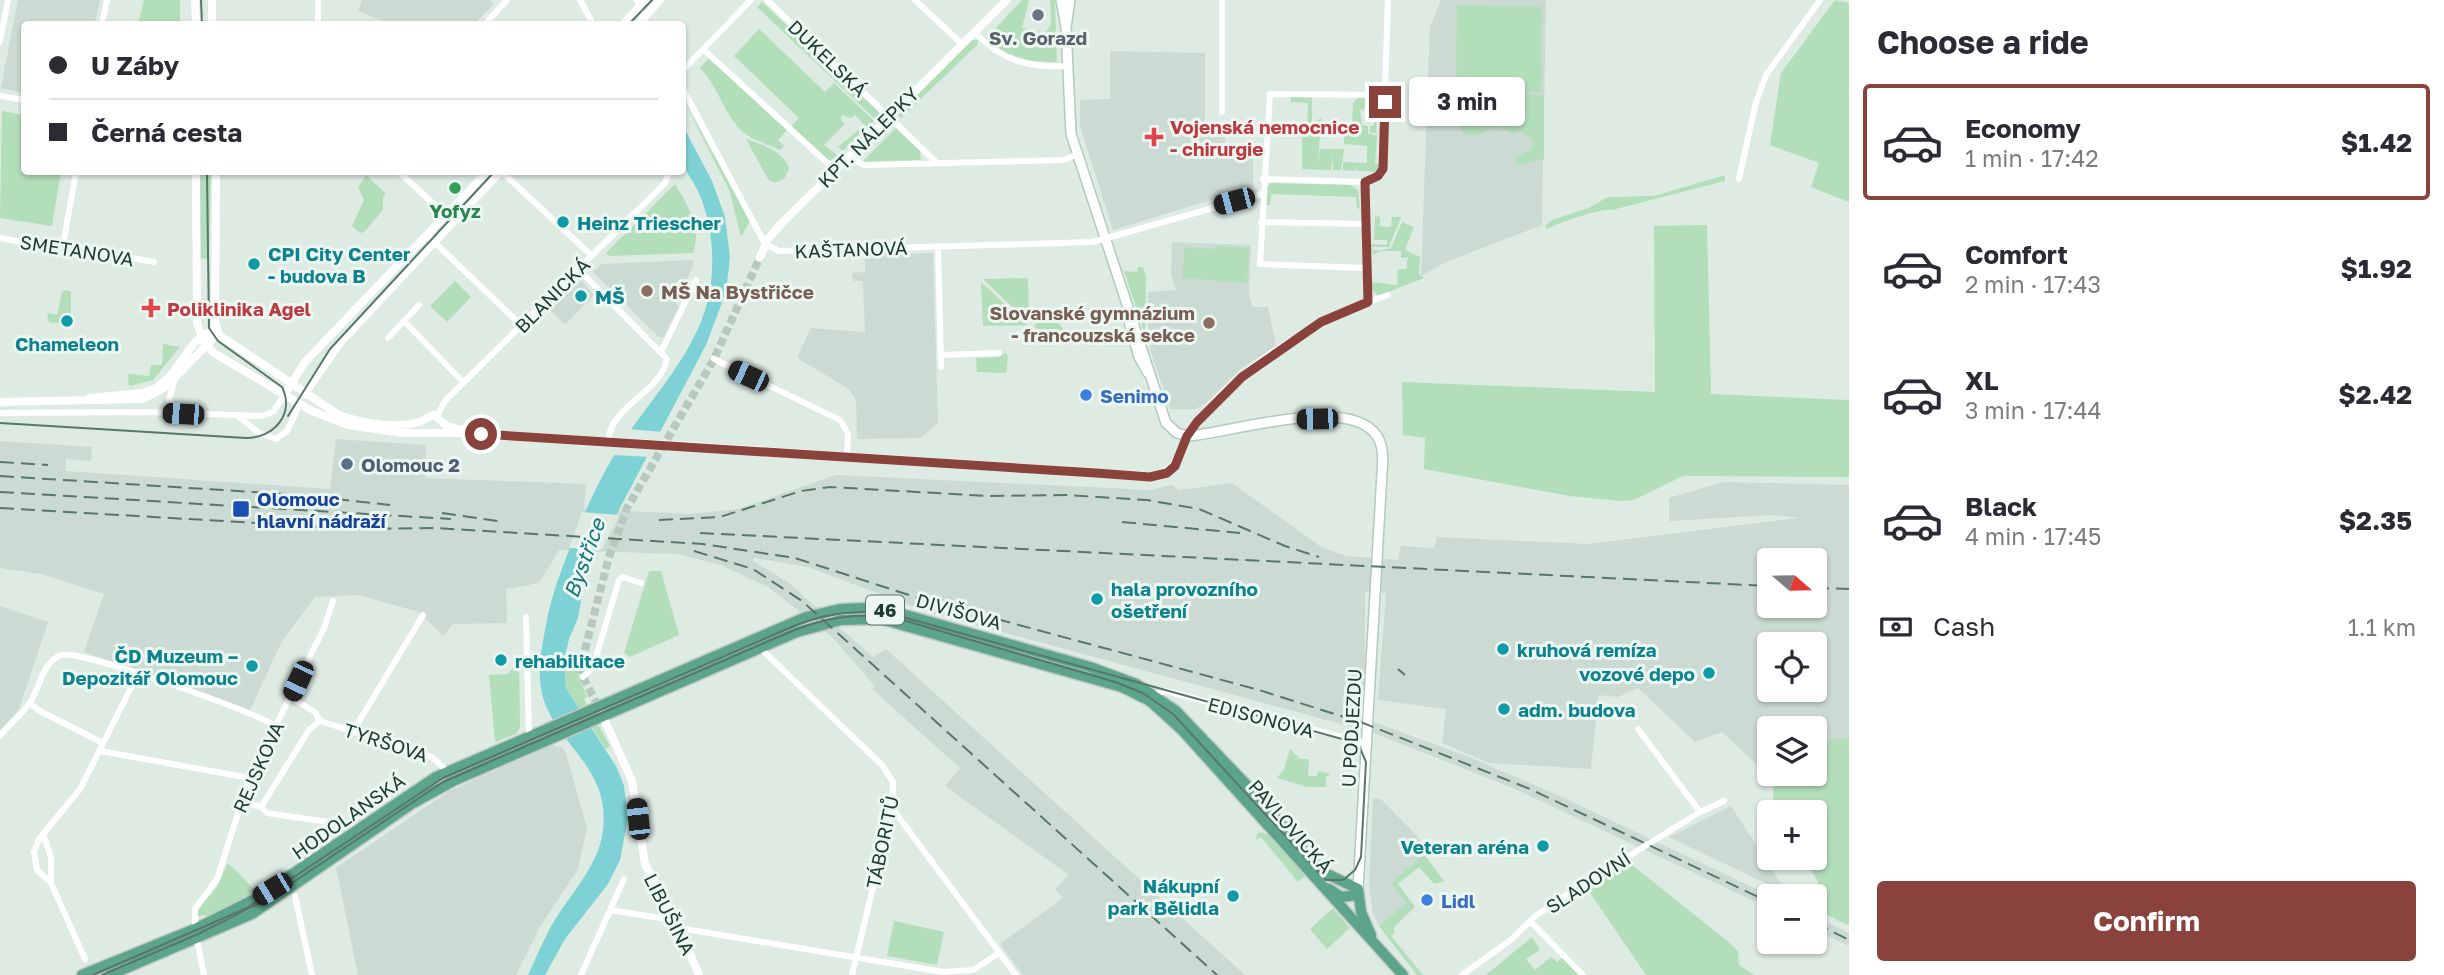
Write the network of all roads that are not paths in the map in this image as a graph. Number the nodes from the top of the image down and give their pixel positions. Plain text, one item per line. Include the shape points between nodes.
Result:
1 (8, 0) edge
2 (107, 0) edge
3 (195, 0) edge
4 (212, 0) edge
5 (318, 0) edge
6 (508, 0) edge
7 (580, 0) edge
8 (660, 0) edge
9 (751, 0) edge
10 (767, 0) edge
11 (915, 0) edge
12 (1007, 0) edge
13 (1061, 0) edge
14 (1070, 0) edge
15 (1222, 0) edge
16 (1388, 0) edge
17 (1820, 0) edge
18 (641, 2) edge
19 (103, 21) edge
20 (195, 21) edge
21 (212, 21) edge
22 (318, 21) edge
23 (488, 21) edge
24 (591, 21) edge
25 (627, 21) edge
26 (643, 21) edge
27 (644, 21) edge
28 (1066, 27) junction
29 (974, 32) junction
30 (0, 42) edge
31 (962, 44) junction
32 (704, 50) junction
33 (1068, 66) junction
34 (686, 67) edge
35 (686, 95) edge
36 (1385, 95) junction
37 (0, 96) edge
38 (21, 100) edge
39 (1222, 112) dead end
40 (889, 117) junction
41 (1076, 155) junction
42 (849, 157) junction
43 (936, 162) junction
44 (835, 170) junction
45 (75, 175) edge
46 (196, 175) edge
47 (216, 175) edge
48 (401, 175) edge
49 (483, 175) edge
50 (498, 175) edge
51 (504, 175) edge
52 (669, 175) edge
53 (1263, 179) junction
54 (1739, 179) dead end
55 (1365, 182) junction
56 (1262, 194) junction
57 (443, 213) junction
58 (453, 222) junction
59 (1261, 222) junction
60 (1366, 224) junction
61 (427, 236) junction
62 (0, 238) edge
63 (1104, 239) junction
64 (434, 243) junction
65 (765, 244) junction
66 (63, 245) junction
67 (938, 246) junction
68 (592, 256) junction
69 (760, 257) tunnel mouth
70 (154, 262) dead end
71 (1366, 268) junction
72 (578, 270) junction
73 (696, 280) dead end
74 (1388, 295) dead end
75 (1368, 302) junction
76 (419, 305) dead end
77 (404, 321) junction
78 (522, 326) junction
79 (217, 330) junction
80 (388, 338) dead end
81 (203, 340) junction
82 (662, 351) junction
83 (999, 353) dead end
84 (940, 355) junction
85 (714, 359) dead end
86 (941, 367) dead end
87 (175, 378) junction
88 (291, 383) junction
89 (464, 383) junction
90 (304, 393) junction
91 (284, 396) junction
92 (0, 401) edge
93 (300, 404) junction
94 (0, 413) edge
95 (183, 414) junction
96 (238, 416) junction
97 (425, 419) junction
98 (440, 419) junction
99 (472, 433) junction
100 (434, 434) junction
101 (1187, 436) junction
102 (611, 442) junction
103 (847, 457) junction
104 (641, 583) dead end
105 (332, 601) dead end
106 (423, 615) dead end
107 (526, 617) dead end
108 (757, 644) junction
109 (138, 674) junction
110 (583, 677) dead end
111 (290, 697) junction
112 (1152, 698) junction
113 (30, 703) junction
114 (598, 706) junction
115 (601, 719) junction
116 (320, 721) junction
117 (276, 726) junction
118 (1638, 729) dead end
119 (352, 733) junction
120 (546, 735) junction
121 (0, 736) edge
122 (101, 742) junction
123 (531, 742) junction
124 (1368, 744) junction
125 (100, 751) junction
126 (450, 776) junction
127 (250, 778) junction
128 (241, 801) junction
129 (1724, 801) dead end
130 (261, 807) junction
131 (892, 808) junction
132 (1700, 811) junction
133 (348, 825) dead end
134 (43, 834) junction
135 (1314, 878) junction
136 (624, 879) dead end
137 (51, 883) junction
138 (1358, 892) junction
139 (295, 896) dead end
140 (610, 910) junction
141 (673, 917) junction
142 (1530, 920) junction
143 (679, 928) junction
144 (196, 934) junction
145 (1373, 938) junction
146 (999, 953) junction
147 (856, 957) junction
148 (85, 959) dead end
149 (1471, 968) junction
150 (82, 975) edge
151 (110, 975) edge
152 (204, 975) edge
153 (312, 975) edge
154 (582, 975) edge
155 (699, 975) edge
156 (852, 975) edge
157 (1016, 975) edge
158 (1404, 975) edge
159 (1462, 975) edge
160 (1478, 975) edge
161 (1583, 975) edge

1 - 30 street
2 - 19 street
3 - 20 street
4 - 21 street
5 - 22 street
6 - 23 street
7 - 24 street
8 - 27 street
9 - 32 street
10 - 40 street, DUKELSKÁ
11 - 31 street
12 - 29 street, KPT. NÁLEPKY
13 - 28 main road
14 - 28 main road
15 - 39 street
16 - 36 street
17 - 54 street via 1766,75
18 - 25 street
18 - 26 street
28 - 33 main road
29 - 31 street, KPT. NÁLEPKY
29 - 33 street via 1003,57 1036,66
31 - 40 street, KPT. NÁLEPKY
32 - 34 street
32 - 44 street
33 - 41 main road via 1069,126
35 - 65 street
36 - 53 street via 1270,94
36 - 55 street via 1383,169
37 - 38 street
40 - 42 street, KPT. NÁLEPKY
40 - 43 street, DUKELSKÁ
41 - 43 street via 1063,160
41 - 63 main road
42 - 43 street via 864,165
42 - 44 street, KPT. NÁLEPKY
44 - 65 street, KPT. NÁLEPKY
45 - 66 street
46 - 81 street via 197,319
47 - 79 street
48 - 57 street
49 - 57 street
50 - 58 street
51 - 68 street
52 - 68 street, BLANICKÁ
53 - 55 street
53 - 56 street
55 - 60 street
56 - 59 street
56 - 63 street, KAŠTANOVÁ
57 - 58 street
57 - 61 street
58 - 64 street
59 - 60 street
59 - 71 street via 1261,264
60 - 71 street
61 - 64 street
61 - 88 street via 305,362
62 - 66 street, SMETANOVA via 55,248
63 - 67 street, KAŠTANOVÁ
63 - 101 main road via 1166,423
64 - 78 street
64 - 90 street via 333,351
65 - 67 street, KAŠTANOVÁ via 782,251
65 - 69 street
66 - 70 street, SMETANOVA
67 - 84 street
68 - 72 street, BLANICKÁ
71 - 75 street
72 - 78 street, BLANICKÁ
72 - 82 street
73 - 82 street
74 - 75 street
75 - 101 street via 1321,322 1253,368
76 - 77 street
77 - 80 street
77 - 89 street
78 - 89 street, BLANICKÁ
79 - 81 street
79 - 88 street
81 - 87 street
81 - 91 street via 214,353
81 - 92 street via 167,380 148,392
82 - 102 street via 667,359 660,374 611,424
83 - 84 street
84 - 86 street
85 - 103 street via 840,420 848,434
87 - 92 street via 155,395 131,401
87 - 95 street via 169,400 172,408
88 - 90 street
88 - 91 street
89 - 98 street, BLANICKÁ via 444,404
90 - 93 street
90 - 97 street via 335,414 357,421 410,424
91 - 93 street
91 - 96 street via 270,415
93 - 96 street via 287,431 276,439 259,433
93 - 100 street via 346,424
94 - 95 street
95 - 96 street
97 - 98 street
97 - 100 street via 424,429
98 - 99 street via 449,427
98 - 100 street via 443,428
99 - 100 street
99 - 102 street
101 - 103 street via 1173,468 1150,477
101 - 124 main road, U PODJEZDU via 1291,419 1348,420 1364,424 1376,435 1382,452
102 - 103 street, bridge
104 - 110 street via 618,580 592,670
105 - 111 street, REJSKOVA via 326,624
106 - 119 street
107 - 123 street
108 - 112 main road, DIVIŠOVA / 46 via 827,611 879,609 1108,673
108 - 114 main road, DIVIŠOVA / 46
108 - 115 main road, DIVIŠOVA / 46
108 - 131 street, TÁBORITŮ via 887,770 894,785
109 - 113 street via 91,658 62,655 47,667
109 - 117 street
109 - 122 street
111 - 116 street, TYRŠOVA via 316,712
111 - 117 street, REJSKOVA
112 - 124 street, EDISONOVA via 1166,691
112 - 135 main road, PAVLOVICKÁ / 46
112 - 138 main road, PAVLOVICKÁ / 46 via 1176,711 1318,867
113 - 121 street
113 - 122 street
114 - 115 street
114 - 120 main road, 46
115 - 120 main road, DIVIŠOVA
115 - 141 street, LIBUŠINA via 632,781 642,853
116 - 119 street, TYRŠOVA
116 - 130 street, TYRŠOVA via 309,730
117 - 127 street, REJSKOVA
118 - 132 street
119 - 126 street, TYRŠOVA via 432,757
120 - 123 main road, 46
122 - 125 street
123 - 126 main road
124 - 138 main road, U PODJEZDU
125 - 127 street
125 - 134 street via 76,794
126 - 144 main road via 263,908
127 - 128 street, REJSKOVA
128 - 130 street
128 - 144 street, REJSKOVA via 216,879 195,909
129 - 132 street, SLADOVNÍ
130 - 133 street via 267,813
131 - 146 street
131 - 147 street, TÁBORITŮ
132 - 142 street, SLADOVNÍ
134 - 137 street via 51,857
134 - 137 street via 34,858 40,874
135 - 138 main road via 1339,896
135 - 145 main road, PAVLOVICKÁ / 46
136 - 140 street
137 - 148 street
138 - 145 main road, U PODJEZDU
139 - 153 street
140 - 141 street
140 - 154 street
141 - 143 street, LIBUŠINA
142 - 149 street, SLADOVNÍ via 1513,939
142 - 161 street
143 - 147 street
143 - 155 street, LIBUŠINA
144 - 150 main road
144 - 151 main road
144 - 152 street
145 - 158 main road, PAVLOVICKÁ / 46
146 - 147 street via 979,968 957,972
146 - 157 street
147 - 156 street, TÁBORITŮ
149 - 159 street, SLADOVNÍ
149 - 160 street

